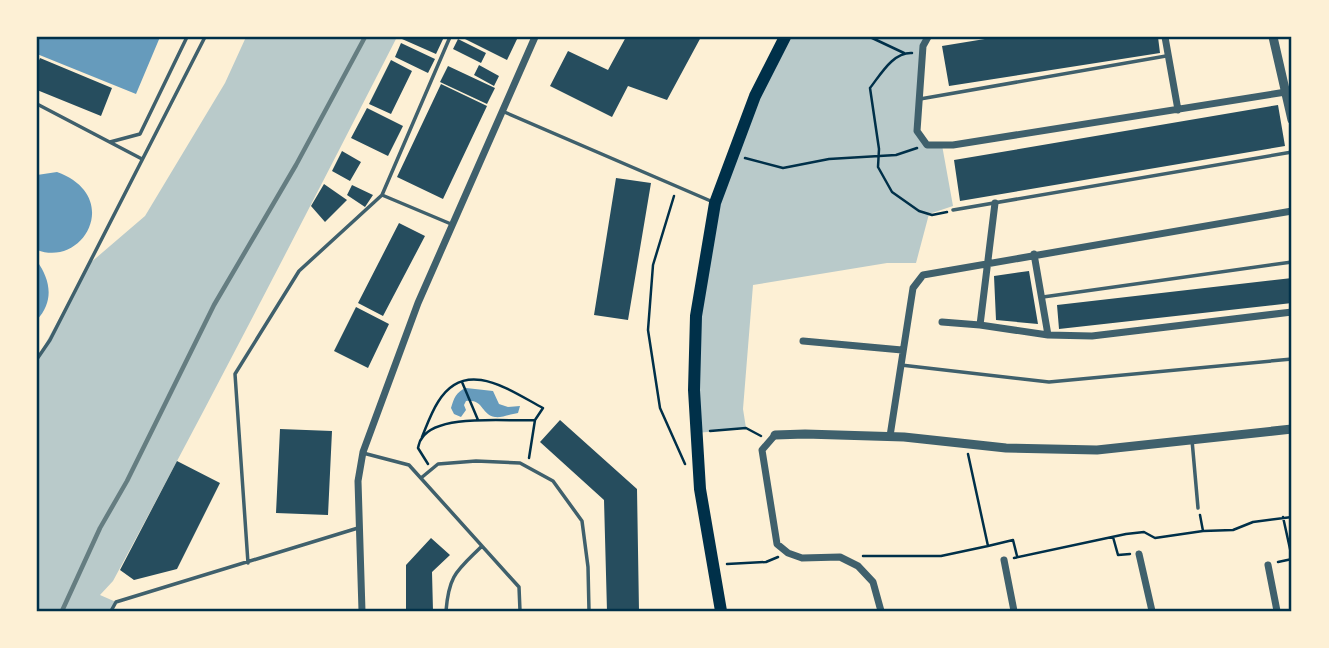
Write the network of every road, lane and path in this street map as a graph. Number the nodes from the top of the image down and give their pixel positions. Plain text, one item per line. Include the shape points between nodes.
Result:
1 (187, 37) edge
2 (205, 37) edge
3 (450, 37) edge
4 (535, 37) edge
5 (785, 37) edge
6 (870, 37) edge
7 (928, 37) edge
8 (1165, 37) edge
9 (1276, 38) edge
10 (904, 53) junction
11 (923, 54) junction
12 (1168, 55) junction
13 (1289, 93) edge
14 (920, 99) junction
15 (37, 104) edge
16 (1178, 110) junction
17 (502, 111) junction
18 (1292, 120) edge
19 (110, 142) junction
20 (927, 145) junction
21 (1292, 152) edge
22 (732, 155) junction
23 (879, 156) junction
24 (142, 159) junction
25 (677, 186) junction
26 (382, 195) junction
27 (715, 203) junction
28 (995, 203) junction
29 (953, 210) joint
30 (1292, 211) edge
31 (452, 225) junction
32 (1034, 254) junction
33 (988, 262) junction
34 (1292, 262) edge
35 (1041, 297) junction
36 (1292, 312) edge
37 (942, 322) dead end
38 (980, 325) junction
39 (1048, 335) junction
40 (803, 341) dead end
41 (902, 350) junction
42 (37, 359) edge
43 (1292, 359) edge
44 (900, 365) junction
45 (462, 381) junction
46 (478, 420) junction
47 (535, 420) junction
48 (1292, 429) edge
49 (696, 433) junction
50 (890, 436) junction
51 (422, 437) junction
52 (772, 438) junction
53 (1192, 440) junction
54 (966, 444) junction
55 (363, 452) junction
56 (528, 467) junction
57 (432, 469) junction
58 (687, 469) dead end
59 (421, 478) junction
60 (1198, 508) joint
61 (1283, 517) junction
62 (1292, 517) edge
63 (360, 527) junction
64 (1203, 531) junction
65 (482, 546) junction
66 (988, 546) junction
67 (788, 553) junction
68 (1139, 554) dead end
69 (840, 556) junction
70 (1017, 557) junction
71 (1292, 558) edge
72 (1004, 560) joint
73 (248, 562) junction
74 (713, 564) junction
75 (1268, 565) joint
76 (111, 611) edge
77 (362, 611) edge
78 (446, 611) edge
79 (520, 611) edge
80 (589, 611) edge
81 (721, 611) edge
82 (881, 611) edge
83 (1014, 611) edge
84 (1152, 611) edge
85 (1277, 611) edge

1 - 19 lane via 140,134
2 - 24 lane
3 - 26 lane
4 - 17 street
5 - 22 highway
6 - 10 path
7 - 11 street
8 - 12 street
9 - 13 street
10 - 11 path
10 - 23 path via 889,63 870,88
11 - 14 street
12 - 14 lane
12 - 16 street
13 - 16 street
13 - 18 street
14 - 20 street via 918,131
15 - 19 lane
16 - 20 street via 953,145
17 - 25 lane
17 - 31 street
19 - 24 lane
20 - 23 path
21 - 28 lane
22 - 23 path via 783,168
22 - 27 highway
23 - 29 path via 878,167 892,192 932,215
24 - 42 lane
25 - 27 lane
25 - 58 path via 653,265 648,330 660,408
26 - 31 lane
26 - 73 lane via 299,271 235,374
27 - 49 highway via 696,316
28 - 29 lane
28 - 33 street
30 - 32 street
31 - 55 street
32 - 33 street
32 - 35 street
33 - 38 street
33 - 41 street via 923,275 913,288
34 - 35 lane
35 - 39 street
36 - 39 street via 1092,336
37 - 38 street
38 - 39 street
40 - 41 street
41 - 44 street
43 - 44 lane via 1049,382
44 - 50 street
45 - 46 path
45 - 47 path via 484,379 530,401 542,408
45 - 51 path via 439,400
46 - 47 path
46 - 51 path via 438,426
47 - 56 path
48 - 53 street
49 - 52 path via 746,428
49 - 74 highway
50 - 52 street via 805,433
50 - 54 street
51 - 57 path via 418,448
52 - 67 street via 762,450 777,544
53 - 54 street via 1097,450
53 - 60 lane
54 - 66 path
55 - 59 lane via 409,465
55 - 63 street via 358,481
56 - 57 lane via 476,461 438,464
56 - 80 lane via 553,481 582,521
57 - 59 lane
59 - 65 lane
60 - 64 path
61 - 62 path
61 - 64 path via 1233,530
61 - 71 path
63 - 73 lane
63 - 77 street
64 - 70 path via 1155,538 1144,531
65 - 78 lane via 457,570 448,588
65 - 79 lane via 519,587
66 - 69 path via 941,556
66 - 70 path via 1013,540
67 - 69 street via 802,558
67 - 74 path via 766,562
68 - 84 street
69 - 82 street via 873,582
70 - 72 path
71 - 75 path
72 - 83 street
73 - 76 lane via 116,602
74 - 81 highway
75 - 85 street

